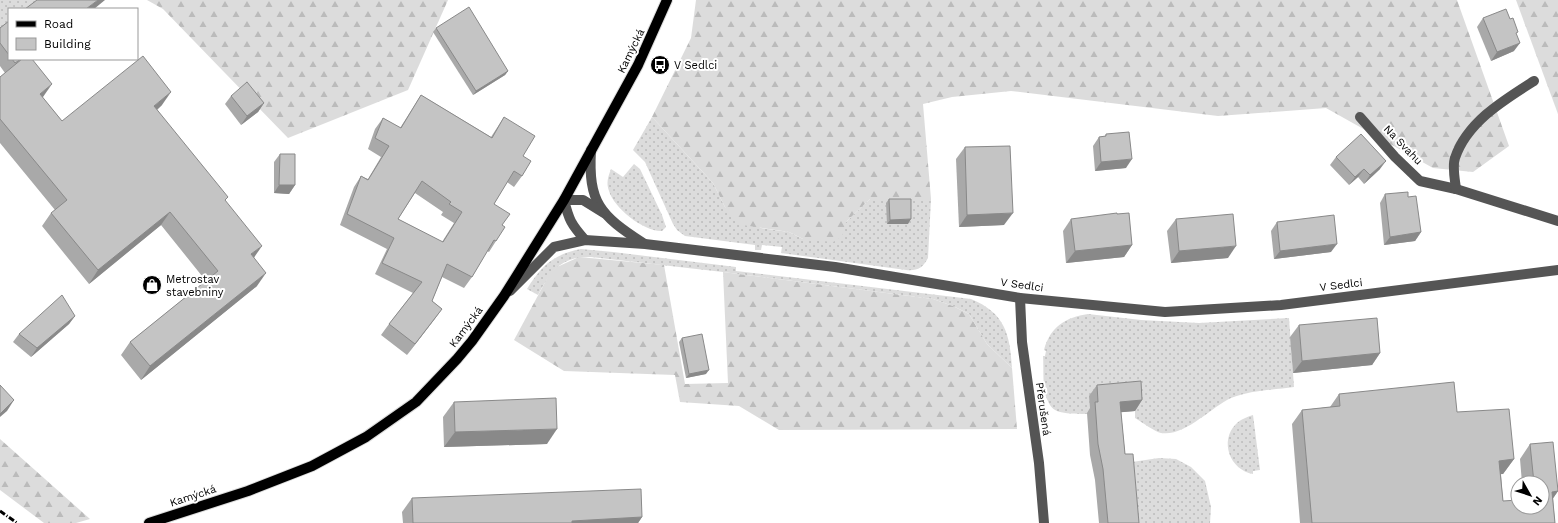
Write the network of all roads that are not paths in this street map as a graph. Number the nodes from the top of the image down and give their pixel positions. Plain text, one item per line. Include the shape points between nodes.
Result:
1 (667, 0) edge
2 (1534, 81) dead end
3 (1360, 117) dead end
4 (591, 150) junction
5 (1456, 189) junction
6 (564, 200) junction
7 (604, 213) junction
8 (1558, 221) edge
9 (585, 240) junction
10 (645, 244) junction
11 (1558, 270) edge
12 (504, 296) junction
13 (1020, 298) junction
14 (149, 523) edge
15 (1044, 523) edge

1 - 4 main road, Kamýcká via 638,65
2 - 5 street via 1502,101 1465,139 1455,159
3 - 5 street, Na Svahu via 1395,157 1420,180
4 - 6 main road, Kamýcká
4 - 7 street via 593,193
5 - 8 street, Na Svahu
6 - 7 street via 583,200
6 - 9 street via 569,219
6 - 12 main road, Kamýcká
7 - 10 street via 620,228
9 - 10 street, V Sedlci
9 - 12 street, V Sedlci via 554,247
10 - 13 street, V Sedlci via 835,266
11 - 13 street, V Sedlci via 1281,305 1165,312
12 - 14 main road, Kamýcká via 457,359 416,402 366,437 312,466
13 - 15 street, Přerušená via 1022,342 1039,463

